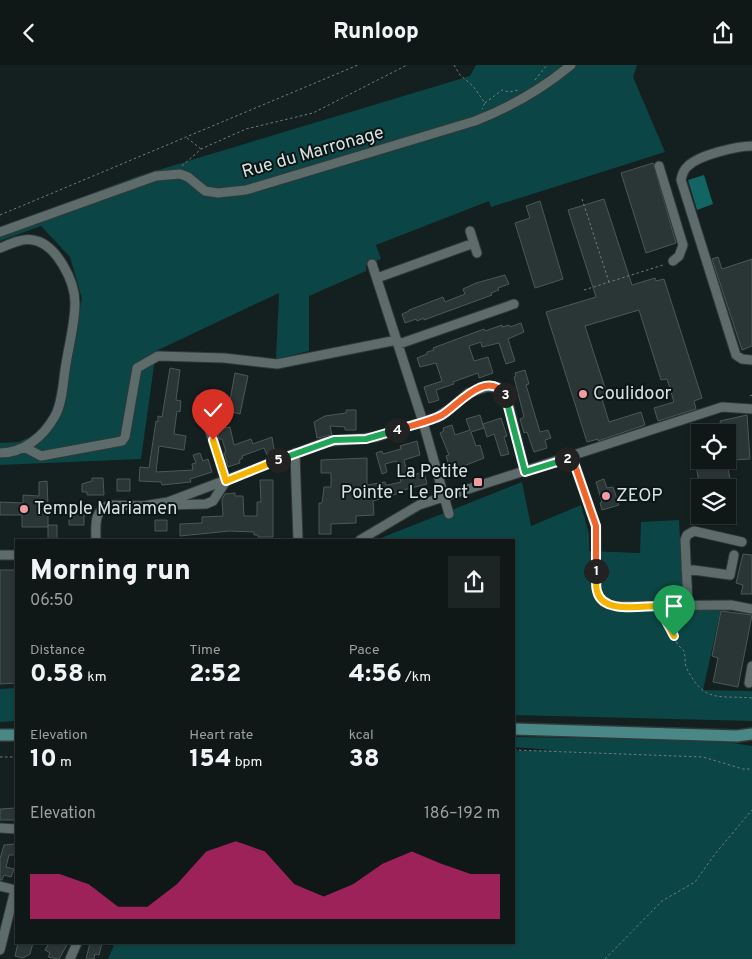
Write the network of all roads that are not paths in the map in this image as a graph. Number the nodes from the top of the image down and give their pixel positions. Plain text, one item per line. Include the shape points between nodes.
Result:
1 (571, 65) edge
2 (752, 147) edge
3 (659, 166) dead end
4 (470, 231) dead end
5 (0, 232) edge
6 (474, 243) junction
7 (0, 249) edge
8 (477, 253) dead end
9 (673, 261) dead end
10 (372, 264) dead end
11 (377, 278) junction
12 (514, 304) dead end
13 (398, 342) junction
14 (752, 360) edge
15 (200, 400) dead end
16 (752, 409) edge
17 (423, 422) junction
18 (24, 447) junction
19 (0, 453) edge
20 (295, 453) junction
21 (572, 457) junction
22 (525, 472) junction
23 (226, 481) junction
24 (444, 497) junction
25 (156, 505) junction
26 (449, 514) dead end
27 (96, 539) edge
28 (298, 539) edge
29 (362, 539) edge
30 (742, 542) dead end
31 (0, 555) edge
32 (15, 555) edge
33 (734, 555) dead end
34 (686, 569) junction
35 (688, 605) junction
36 (752, 609) edge
37 (752, 666) edge
38 (748, 683) dead end
39 (515, 729) edge
40 (752, 734) edge
41 (0, 735) edge
42 (15, 735) edge
43 (737, 736) junction
44 (752, 740) edge
45 (0, 828) edge
46 (15, 829) edge
47 (0, 886) edge
48 (15, 890) edge
49 (15, 894) edge
50 (77, 944) edge
51 (0, 951) edge
52 (70, 959) edge

1 - 5 street, Rue du Marronage via 502,111 246,190 205,191 180,174 156,176
2 - 14 street via 741,146 696,159 687,166 681,180 736,355
3 - 9 street via 683,245
4 - 6 street
6 - 8 street
6 - 11 street
7 - 18 street via 24,240 44,245 64,267 72,282 75,303 56,415 38,439
10 - 11 street
11 - 13 street
12 - 13 street
13 - 17 street
13 - 18 street via 277,364 224,357 158,357 137,368 122,441 41,456
15 - 23 street
16 - 21 street via 722,407
17 - 20 street via 376,437 334,440
17 - 22 street via 443,414 468,393 498,387 507,398
17 - 24 street
18 - 19 street
20 - 23 street
20 - 28 street
21 - 22 street
21 - 35 street via 596,526 599,597 615,606
22 - 24 street
23 - 25 street
23 - 25 street via 213,501 206,504
24 - 26 street
24 - 29 street via 419,505
25 - 27 street via 110,505 104,508 96,517
30 - 34 street via 694,531 689,533 685,540
31 - 32 street
33 - 34 street via 730,575
34 - 35 street
35 - 36 street via 731,605
37 - 38 street
39 - 43 main road
40 - 43 main road
41 - 42 main road
43 - 44 main road
45 - 46 street
47 - 48 street
49 - 51 street
50 - 52 street

